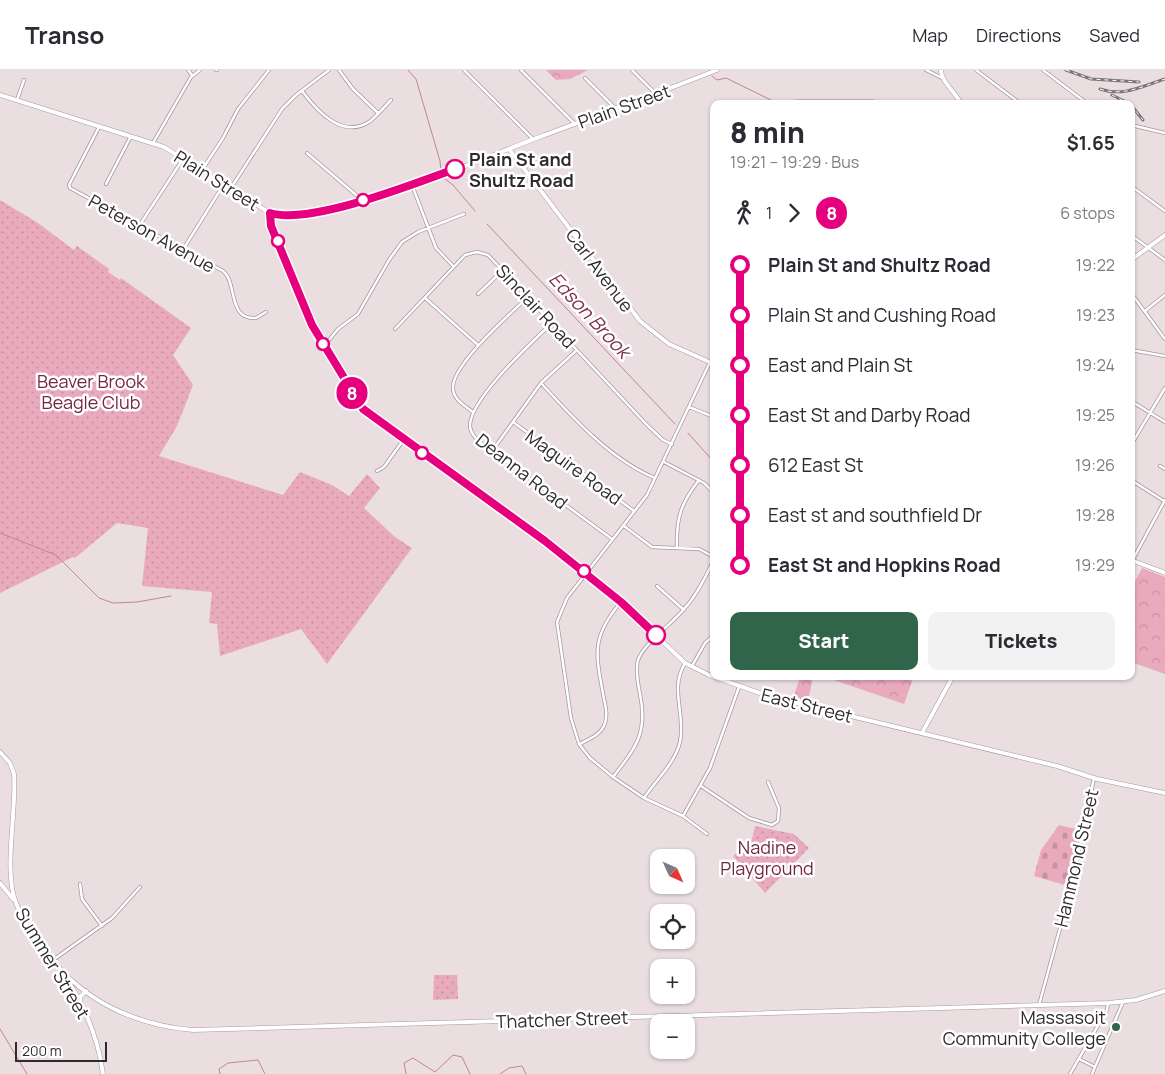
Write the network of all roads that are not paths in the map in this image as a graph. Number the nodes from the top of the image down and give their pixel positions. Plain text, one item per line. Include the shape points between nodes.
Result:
1 (188, 70) edge
2 (200, 70) edge
3 (269, 70) edge
4 (329, 70) edge
5 (339, 70) edge
6 (464, 70) edge
7 (521, 70) edge
8 (632, 70) edge
9 (717, 70) edge
10 (926, 70) edge
11 (941, 70) edge
12 (977, 70) edge
13 (1043, 70) edge
14 (192, 75) junction
15 (585, 78) dead end
16 (942, 78) junction
17 (24, 80) dead end
18 (302, 90) junction
19 (656, 94) junction
20 (0, 95) edge
21 (391, 100) dead end
22 (959, 100) edge
23 (1016, 100) edge
24 (1083, 100) edge
25 (17, 101) junction
26 (616, 109) junction
27 (378, 113) junction
28 (575, 124) junction
29 (1135, 126) edge
30 (98, 127) junction
31 (1165, 133) edge
32 (131, 136) junction
33 (533, 139) junction
34 (153, 143) junction
35 (509, 150) junction
36 (307, 154) dead end
37 (184, 158) junction
38 (202, 170) junction
39 (106, 184) dead end
40 (224, 184) junction
41 (412, 185) junction
42 (231, 188) junction
43 (1135, 189) edge
44 (362, 200) junction
45 (1165, 211) edge
46 (270, 213) junction
47 (464, 214) dead end
48 (139, 226) junction
49 (428, 228) junction
50 (1165, 234) edge
51 (1135, 238) edge
52 (1148, 248) junction
53 (183, 249) junction
54 (1135, 257) edge
55 (1165, 260) edge
56 (453, 266) junction
57 (503, 270) junction
58 (478, 294) dead end
59 (1165, 295) edge
60 (528, 297) junction
61 (425, 298) junction
62 (1135, 298) edge
63 (1145, 311) junction
64 (266, 312) dead end
65 (552, 324) junction
66 (395, 329) dead end
67 (1165, 339) edge
68 (478, 345) junction
69 (324, 346) junction
70 (577, 350) junction
71 (1135, 351) edge
72 (1165, 356) edge
73 (710, 362) edge
74 (710, 367) edge
75 (541, 383) junction
76 (1165, 388) edge
77 (1135, 403) edge
78 (689, 407) junction
79 (473, 412) junction
80 (1151, 413) junction
81 (710, 415) edge
82 (513, 422) junction
83 (1165, 422) edge
84 (404, 439) junction
85 (1135, 439) edge
86 (672, 444) junction
87 (492, 451) junction
88 (664, 462) junction
89 (1160, 466) dead end
90 (1165, 469) edge
91 (377, 471) dead end
92 (655, 478) junction
93 (699, 480) junction
94 (1135, 482) edge
95 (710, 490) edge
96 (1165, 501) edge
97 (634, 512) junction
98 (624, 526) junction
99 (612, 539) junction
100 (677, 547) junction
101 (710, 556) edge
102 (1135, 556) edge
103 (1135, 562) edge
104 (710, 566) edge
105 (586, 572) junction
106 (1165, 573) edge
107 (657, 586) dead end
108 (621, 602) junction
109 (684, 610) junction
110 (658, 636) junction
111 (710, 639) edge
112 (685, 663) junction
113 (692, 667) junction
114 (710, 674) edge
115 (725, 680) edge
116 (951, 680) edge
117 (740, 686) junction
118 (922, 733) junction
119 (579, 744) junction
120 (0, 752) edge
121 (613, 777) junction
122 (1094, 778) junction
123 (768, 782) dead end
124 (701, 786) junction
125 (1165, 792) edge
126 (644, 798) junction
127 (683, 816) junction
128 (707, 834) dead end
129 (12, 880) junction
130 (1, 884) edge
131 (80, 884) dead end
132 (140, 888) dead end
133 (15, 901) junction
134 (102, 926) junction
135 (53, 960) junction
136 (61, 970) junction
137 (81, 988) junction
138 (86, 991) junction
139 (1165, 991) edge
140 (76, 996) junction
141 (1123, 1002) junction
142 (80, 1003) junction
143 (1108, 1003) junction
144 (1039, 1005) junction
145 (1079, 1059) junction
146 (1095, 1067) junction
147 (103, 1074) edge
148 (1070, 1074) edge
149 (1092, 1074) edge

1 - 14 street
2 - 14 street
3 - 38 street via 238,109
4 - 18 street
5 - 27 street
6 - 33 street
7 - 28 street
8 - 19 street
9 - 19 street, Plain Street
10 - 16 street
11 - 16 street
12 - 23 street
13 - 24 street
14 - 34 street
15 - 26 street
16 - 22 street
17 - 25 street
18 - 27 street via 314,106 338,125 361,126
18 - 42 street via 279,113
19 - 26 street, Plain Street
20 - 25 street, Plain Street
21 - 27 street
25 - 30 street, Plain Street
26 - 28 street, Plain Street
28 - 33 street, Plain Street
29 - 31 street
30 - 32 street, Plain Street
30 - 48 street, Peterson Avenue via 69,187
32 - 34 street, Plain Street
32 - 39 street
33 - 35 street, Plain Street
34 - 37 street, Plain Street
35 - 41 street, Plain Street
35 - 73 street, Carl Avenue via 640,321 669,344
36 - 44 street
37 - 38 street, Plain Street
37 - 48 street
38 - 40 street, Plain Street
40 - 42 street, Plain Street
40 - 53 street
41 - 44 street, Plain Street
41 - 49 street
42 - 46 street, Plain Street
43 - 45 street
44 - 46 street, Plain Street via 302,215
46 - 69 street, East Street via 271,226 303,306
47 - 49 street
48 - 53 street, Peterson Avenue
49 - 56 street via 438,251
49 - 69 street via 412,234 397,247 358,314 338,329
50 - 52 street
51 - 52 street
52 - 54 street
52 - 55 street
53 - 64 street, Peterson Avenue via 226,274 232,284 235,305 244,315 256,318
56 - 57 street, Sinclair Road via 465,255 477,252 488,256
56 - 61 street, Sinclair Road
57 - 58 street
57 - 60 street, Sinclair Road
59 - 63 street
60 - 65 street, Sinclair Road
60 - 68 street
61 - 66 street, Sinclair Road
61 - 68 street
62 - 63 street
63 - 67 street
65 - 70 street, Sinclair Road
65 - 79 street, Deanna Road via 511,362
68 - 79 street via 456,377 453,387 456,399
69 - 84 street, East Street via 363,409
70 - 75 street
70 - 86 street, Sinclair Road via 646,424
71 - 72 street
74 - 78 street
75 - 82 street
75 - 92 street via 587,432 643,473
76 - 80 street
77 - 80 street
78 - 81 street
78 - 86 street
79 - 87 street, Deanna Road via 470,426 473,436
80 - 83 street
80 - 85 street
82 - 87 street
82 - 97 street, Maguire Road
84 - 91 street via 384,468
84 - 105 street, East Street
86 - 88 street
87 - 99 street, Deanna Road
88 - 92 street
88 - 93 street
89 - 90 street
92 - 97 street
93 - 95 street
93 - 100 street via 678,516
94 - 96 street
96 - 102 street
97 - 98 street
98 - 99 street
98 - 100 street via 652,547
99 - 105 street
100 - 101 street via 699,549
103 - 106 street
104 - 109 street
105 - 108 street, East Street
105 - 119 street via 567,598 557,622 571,718
107 - 109 street
108 - 110 street, East Street
108 - 119 street via 604,625 598,641 605,723 598,734
109 - 110 street
110 - 112 street, East Street
110 - 121 street via 637,662 643,720 640,738
111 - 113 street
112 - 113 street, East Street
112 - 126 street via 677,680 682,719 679,746
113 - 114 street, East Street
115 - 117 street, East Street
116 - 118 street
117 - 118 street, East Street via 784,700
117 - 124 street
118 - 122 street, East Street
119 - 121 street
120 - 129 street, Summer Street via 10,763 14,774
121 - 126 street
122 - 125 street, East Street
122 - 144 street, Hammond Street
123 - 124 street via 779,808 779,819 770,824 752,820
124 - 127 street
126 - 127 street
127 - 128 street
129 - 130 street
129 - 133 street, Summer Street
130 - 133 street
131 - 134 street via 82,899
132 - 134 street
133 - 135 street, Summer Street
134 - 135 street
135 - 136 street, Summer Street
136 - 137 street, Thatcher Street
136 - 140 street, Summer Street
137 - 138 street, Thatcher Street
137 - 140 street
138 - 142 street via 80,997
138 - 144 street, Thatcher Street via 134,1019 193,1030
139 - 141 street, Thatcher Street
140 - 142 street, Summer Street
141 - 143 street, Thatcher Street
141 - 146 street
142 - 147 street, Summer Street via 96,1039
143 - 144 street, Thatcher Street
143 - 145 street
145 - 146 street
145 - 148 street
146 - 149 street

